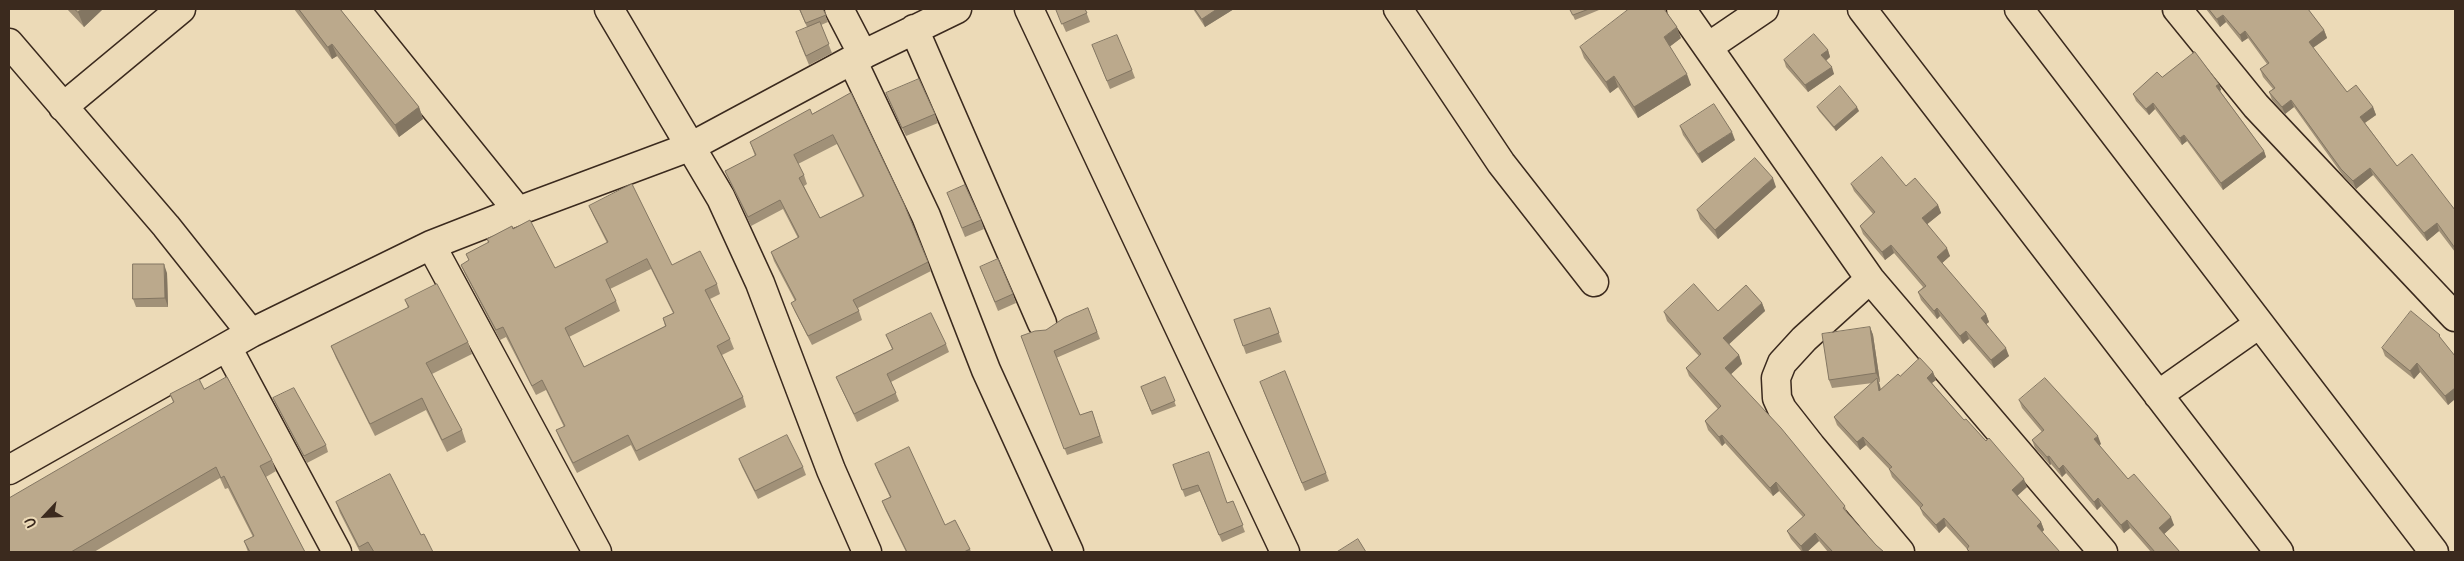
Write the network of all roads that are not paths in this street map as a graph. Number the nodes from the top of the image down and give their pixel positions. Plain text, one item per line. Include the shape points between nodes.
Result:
1 (181, 9) edge
2 (355, 9) edge
3 (609, 9) edge
4 (838, 9) edge
5 (957, 9) edge
6 (1028, 9) edge
7 (1398, 9) edge
8 (1680, 9) edge
9 (1764, 9) edge
10 (1862, 9) edge
11 (2019, 9) edge
12 (2177, 9) edge
13 (914, 29) junction
14 (9, 43) edge
15 (1708, 48) junction
16 (858, 58) junction
17 (63, 107) junction
18 (692, 146) junction
19 (518, 211) junction
20 (431, 245) junction
21 (1870, 279) junction
22 (1594, 282) dead end
23 (2455, 317) edge
24 (1042, 323) dead end
25 (2259, 324) junction
26 (251, 333) junction
27 (227, 346) junction
28 (2158, 395) junction
29 (9, 470) edge
30 (338, 552) edge
31 (598, 552) edge
32 (867, 552) edge
33 (1069, 552) edge
34 (1285, 552) edge
35 (1900, 552) edge
36 (2103, 552) edge
37 (2279, 552) edge
38 (2434, 552) edge

1 - 17 street
2 - 19 street
3 - 18 street
4 - 16 street
5 - 13 street
6 - 34 street
7 - 22 street via 1501,163
8 - 15 street
9 - 15 street
10 - 28 street
11 - 25 street
12 - 23 street via 2256,106
13 - 16 street
13 - 24 street
14 - 17 street
15 - 21 street
16 - 18 street
16 - 33 street via 926,216 986,370
17 - 26 street via 166,226
18 - 19 street
18 - 32 street via 721,198 760,283 831,470
19 - 20 street
20 - 26 street
20 - 31 street
21 - 35 street via 1782,363 1776,378 1777,398 1811,446
21 - 36 street
25 - 28 street
25 - 38 street
26 - 27 street
27 - 29 street
27 - 30 street
28 - 37 street

